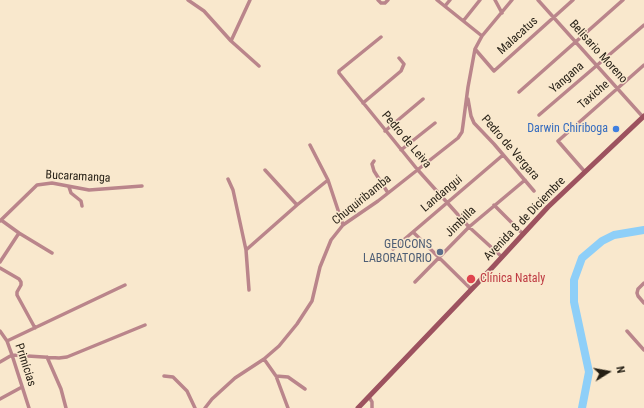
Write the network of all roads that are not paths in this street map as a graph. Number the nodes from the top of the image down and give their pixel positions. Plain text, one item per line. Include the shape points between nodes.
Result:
1 (188, 0) edge
2 (250, 0) edge
3 (378, 0) edge
4 (388, 0) edge
5 (437, 0) edge
6 (450, 0) edge
7 (480, 0) edge
8 (495, 0) edge
9 (512, 0) edge
10 (538, 0) edge
11 (573, 0) edge
12 (623, 0) edge
13 (445, 6) junction
14 (502, 13) junction
15 (554, 17) junction
16 (464, 20) junction
17 (644, 25) edge
18 (482, 36) junction
19 (382, 37) dead end
20 (231, 41) junction
21 (576, 42) junction
22 (475, 49) junction
23 (399, 58) dead end
24 (597, 65) junction
25 (644, 65) edge
26 (260, 66) dead end
27 (617, 88) junction
28 (519, 92) dead end
29 (467, 94) junction
30 (423, 99) dead end
31 (363, 103) junction
32 (539, 115) dead end
33 (644, 117) edge
34 (435, 123) dead end
35 (385, 131) junction
36 (310, 145) dead end
37 (401, 150) junction
38 (503, 155) junction
39 (374, 161) dead end
40 (417, 169) junction
41 (265, 170) dead end
42 (585, 172) junction
43 (228, 179) dead end
44 (328, 180) junction
45 (525, 180) junction
46 (142, 186) dead end
47 (69, 187) junction
48 (534, 191) dead end
49 (388, 193) junction
50 (447, 203) junction
51 (494, 205) junction
52 (82, 206) dead end
53 (297, 206) junction
54 (0, 220) edge
55 (343, 225) junction
56 (469, 227) junction
57 (413, 232) junction
58 (19, 233) junction
59 (523, 234) junction
60 (392, 248) dead end
61 (246, 250) junction
62 (52, 252) dead end
63 (502, 257) junction
64 (439, 259) junction
65 (0, 262) edge
66 (0, 268) edge
67 (415, 282) dead end
68 (644, 284) edge
69 (125, 285) dead end
70 (471, 289) junction
71 (250, 290) dead end
72 (644, 303) edge
73 (146, 325) dead end
74 (35, 328) junction
75 (0, 331) edge
76 (627, 331) dead end
77 (7, 341) junction
78 (644, 350) edge
79 (12, 355) junction
80 (47, 357) junction
81 (264, 359) junction
82 (0, 362) edge
83 (164, 376) dead end
84 (276, 376) junction
85 (22, 387) junction
86 (305, 389) dead end
87 (369, 397) junction
88 (0, 399) edge
89 (29, 408) edge
90 (66, 408) edge
91 (195, 408) edge
92 (205, 408) edge
93 (288, 408) edge
94 (358, 408) edge
95 (372, 408) edge

1 - 20 street via 204,10
2 - 20 street
3 - 4 street via 385,3
5 - 13 street
6 - 13 street
7 - 16 street
8 - 14 street
9 - 14 street, Chuquiribamba
10 - 15 street, Belisario Moreno
11 - 15 street, Malacatus
12 - 21 street
13 - 16 street
14 - 18 street, Chuquiribamba
15 - 21 street, Belisario Moreno
15 - 22 street, Malacatus via 494,71
16 - 18 street
17 - 24 street, Yangana
18 - 22 street, Chuquiribamba
19 - 31 street, Pedro de Leiva via 339,71
20 - 26 street
21 - 24 street, Belisario Moreno
21 - 28 street
22 - 29 street, Chuquiribamba
23 - 31 street via 404,64 401,70
24 - 27 street, Belisario Moreno
24 - 32 street, Yangana
25 - 27 street, Taxiche
27 - 33 street, Belisario Moreno
27 - 42 street, Taxiche via 558,141
29 - 38 street, Pedro de Vergara via 474,122
29 - 40 street, Chuquiribamba via 462,132 458,138
30 - 35 street
31 - 35 street, Pedro de Leiva
33 - 42 main road, Avenida 8 de Diciembre
34 - 37 street
35 - 37 street, Pedro de Leiva
36 - 44 street
37 - 40 street, Pedro de Leiva
38 - 45 street, Pedro de Vergara
38 - 50 street, Landangui
39 - 49 street via 374,171
40 - 49 street, Chuquiribamba
40 - 50 street, Pedro de Leiva
41 - 53 street
42 - 59 main road, Avenida 8 de Diciembre
43 - 61 street
44 - 53 street
44 - 55 street
45 - 48 street, Pedro de Vergara
45 - 51 street, Jimbilla
46 - 47 street, Bucaramanga via 94,190
47 - 52 street
47 - 54 street, Bucaramanga via 52,183 37,185
49 - 55 street, Chuquiribamba
50 - 56 street, Pedro de Leiva
50 - 57 street, Landangui
51 - 56 street, Jimbilla
51 - 59 street
53 - 61 street
54 - 58 street
55 - 81 street, Chuquiribamba via 331,240 320,267 312,300 297,324
56 - 63 street, Pedro de Leiva
56 - 64 street, Jimbilla
57 - 60 street, Landangui
57 - 64 street
58 - 62 street
58 - 65 street
59 - 63 main road, Avenida 8 de Diciembre
61 - 71 street
63 - 70 main road, Avenida 8 de Diciembre
64 - 67 street, Jimbilla
64 - 70 street
66 - 74 street via 21,282 17,295
68 - 72 street via 638,289 638,296
69 - 74 street
70 - 87 main road, Avenida 8 de Diciembre
73 - 80 street via 67,357
74 - 77 street
75 - 77 street, Primicias
76 - 78 street
77 - 79 street, Primicias
79 - 80 street
79 - 82 street
79 - 85 street, Primicias
80 - 90 street
81 - 84 street
81 - 92 street, Chuquiribamba via 235,378
83 - 91 street via 173,377 187,391
84 - 86 street via 288,377
84 - 93 street
85 - 88 street
85 - 89 street, Primicias
87 - 94 main road, Avenida 8 de Diciembre
87 - 95 street

